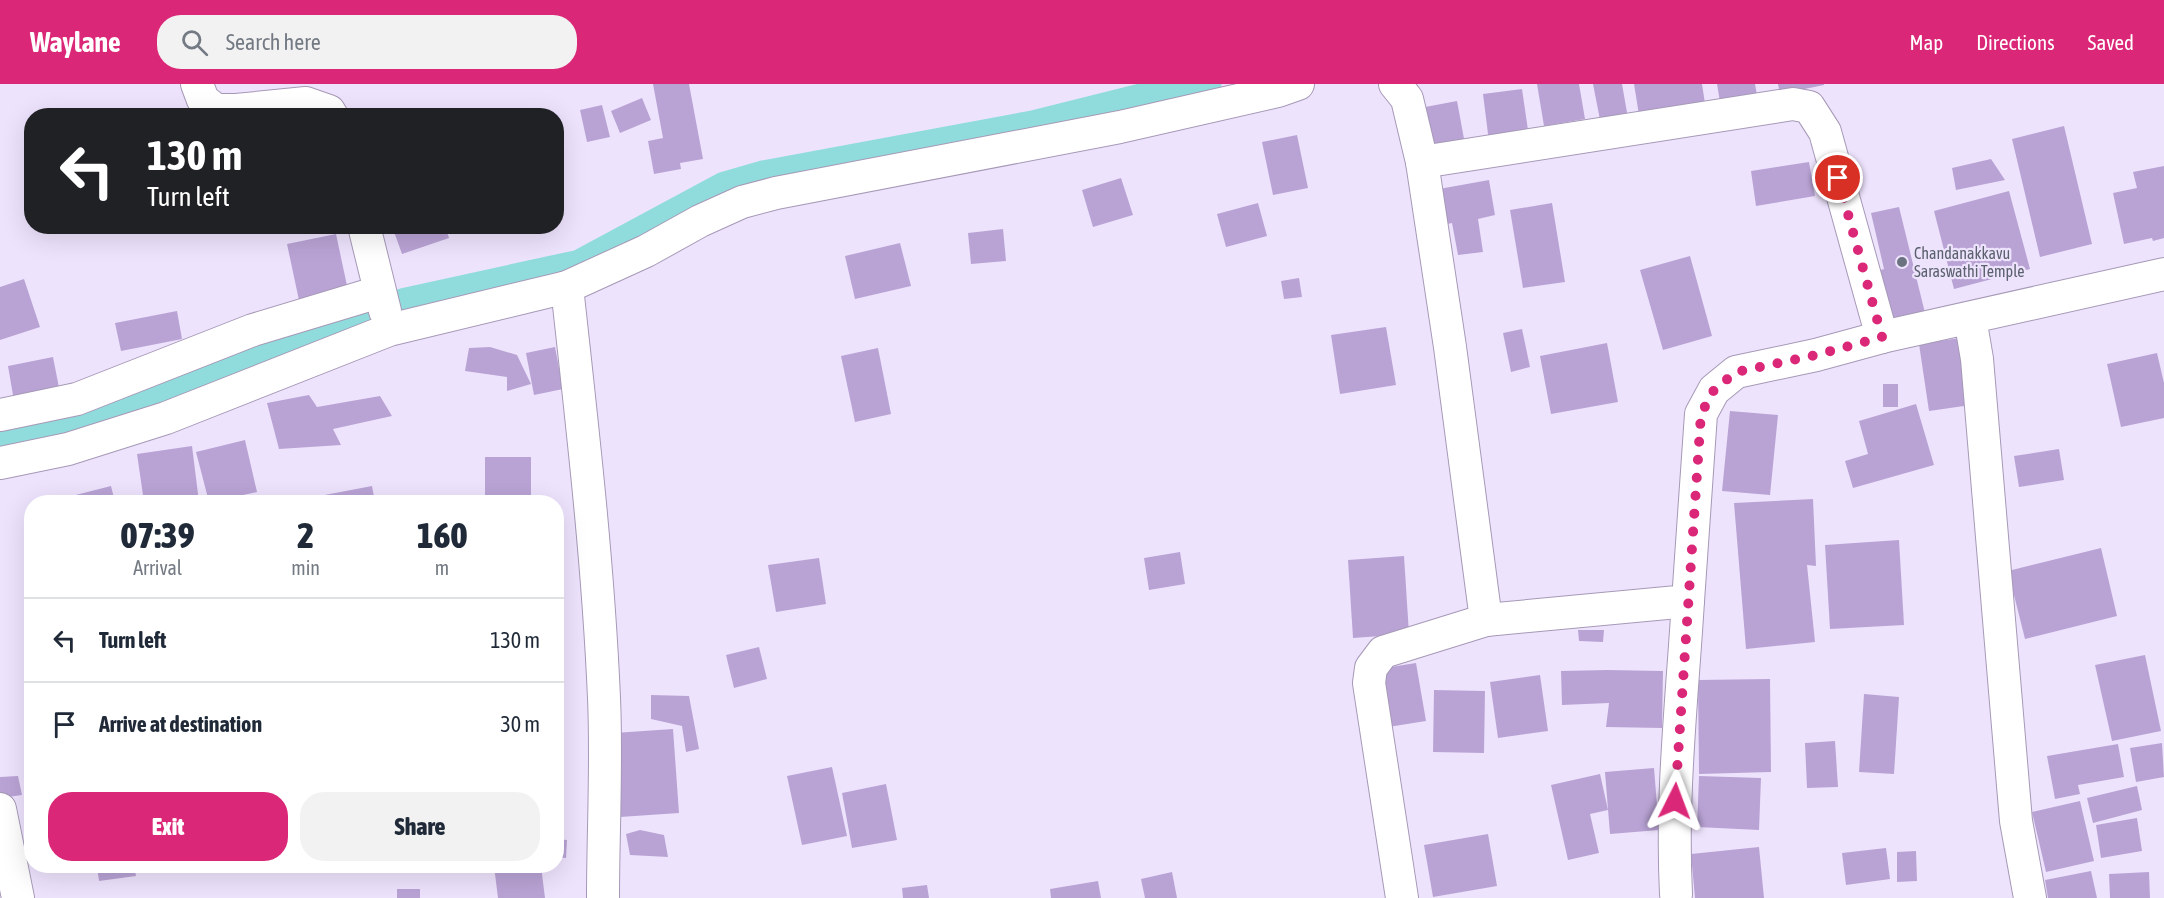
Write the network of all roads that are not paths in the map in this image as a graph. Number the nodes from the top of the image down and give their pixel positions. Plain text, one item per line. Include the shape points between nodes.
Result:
1 (197, 84) edge
2 (1298, 84) edge
3 (1395, 84) edge
4 (213, 108) edge
5 (256, 108) edge
6 (321, 108) edge
7 (1422, 162) junction
8 (366, 234) edge
9 (2164, 274) edge
10 (567, 286) junction
11 (380, 292) junction
12 (1970, 318) junction
13 (389, 325) junction
14 (1882, 337) junction
15 (0, 415) edge
16 (0, 464) edge
17 (1688, 601) junction
18 (1486, 620) junction
19 (0, 809) edge
20 (1676, 894) dead end
21 (18, 898) edge
22 (603, 898) edge
23 (1402, 898) edge
24 (2030, 898) edge

1 - 4 street via 203,100
2 - 10 street via 1120,128 742,202
3 - 7 street via 1407,99
5 - 6 street via 306,103
7 - 14 street via 1793,104 1809,107 1825,132
7 - 18 street
8 - 11 street
9 - 12 street
10 - 13 street
10 - 22 street via 601,643
11 - 13 street
11 - 15 street via 253,330 77,399
12 - 14 street
12 - 24 street via 1977,358 2016,821
13 - 16 street via 166,418 68,449
14 - 17 street via 1736,372 1714,390 1701,414
17 - 18 street
17 - 20 street via 1675,801
18 - 23 street via 1383,652 1371,668 1369,683
19 - 21 street

